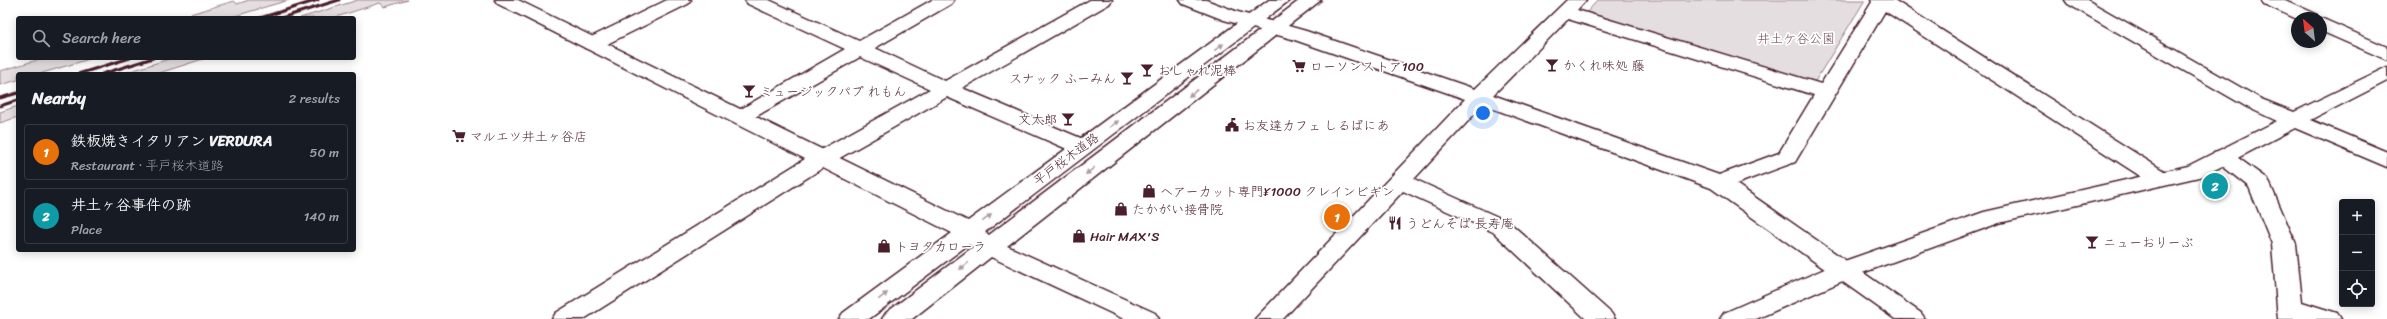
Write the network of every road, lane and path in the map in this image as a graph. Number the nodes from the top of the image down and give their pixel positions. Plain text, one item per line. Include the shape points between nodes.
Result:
1 (504, 0) edge
2 (682, 0) edge
3 (754, 0) edge
4 (945, 0) edge
5 (1103, 0) edge
6 (1189, 0) edge
7 (1281, 0) edge
8 (1312, 0) edge
9 (1882, 0) edge
10 (2074, 0) edge
11 (2270, 0) edge
12 (1571, 6) edge
13 (2296, 12) edge
14 (1252, 23) junction
15 (2327, 27) edge
16 (1274, 30) junction
17 (592, 44) junction
18 (858, 49) junction
19 (2387, 54) edge
20 (2387, 74) edge
21 (944, 88) junction
22 (1826, 92) junction
23 (1479, 97) junction
24 (741, 117) junction
25 (2294, 122) junction
26 (1082, 147) junction
27 (2222, 157) junction
28 (821, 159) junction
29 (2387, 160) edge
30 (2159, 178) junction
31 (1400, 181) junction
32 (1719, 183) junction
33 (970, 232) junction
34 (989, 246) junction
35 (1845, 270) junction
36 (2291, 313) edge
37 (565, 319) edge
38 (852, 319) edge
39 (895, 319) edge
40 (1146, 319) edge
41 (1268, 319) edge
42 (1602, 319) edge
43 (1734, 319) edge
44 (1912, 319) edge
45 (2328, 319) edge

1 - 17 street
2 - 17 street
3 - 18 street
4 - 18 street
5 - 21 street
6 - 14 street
7 - 14 street, 平戸桜木道路
8 - 16 street, 平戸桜木道路
9 - 22 street
9 - 30 street
10 - 25 street via 2254,103
11 - 13 street
12 - 22 street
12 - 23 street
14 - 16 street
26 -> 14 street, 平戸桜木道路
15 - 19 street
16 - 23 street via 1299,36
16 -> 34 street, 平戸桜木道路
17 - 24 street
18 - 21 street
18 - 24 street
20 - 25 street
21 - 26 street
21 - 28 street
22 - 32 street via 1787,157
23 - 31 street
23 - 32 street
24 - 28 street
25 - 27 street
25 - 29 street
33 -> 26 street, 平戸桜木道路
27 - 30 street via 2195,171
27 - 36 street via 2258,184 2284,244
28 - 33 street
28 - 37 street
30 - 35 street via 1992,217
31 - 41 street
31 - 42 street via 1501,227
32 - 35 street
33 - 34 street
38 -> 33 street, 平戸桜木道路
34 -> 39 street, 平戸桜木道路
34 - 40 street
35 - 43 street
35 - 44 street
36 - 45 street

